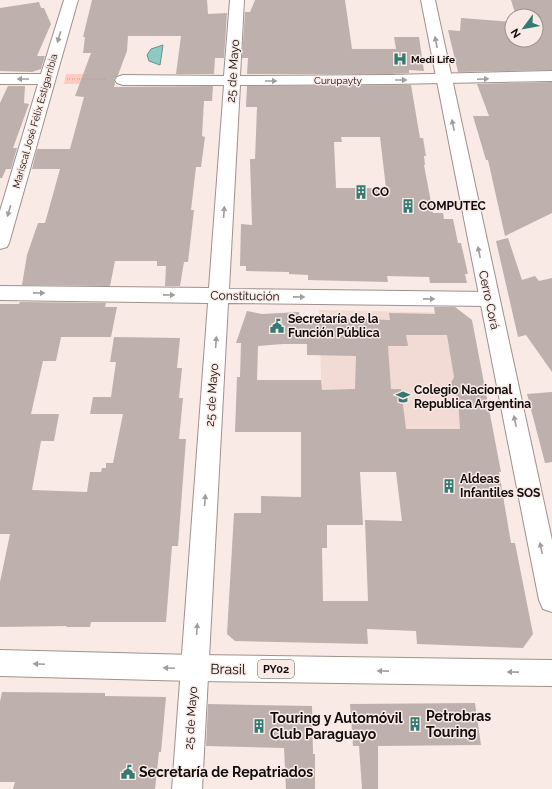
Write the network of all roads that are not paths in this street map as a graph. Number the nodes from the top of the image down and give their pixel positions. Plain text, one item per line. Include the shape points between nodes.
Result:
1 (71, 0) edge
2 (237, 0) edge
3 (428, 0) edge
4 (552, 76) edge
5 (0, 79) edge
6 (47, 79) junction
7 (123, 80) road end
8 (444, 80) junction
9 (232, 81) junction
10 (0, 243) edge
11 (0, 293) edge
12 (219, 296) junction
13 (489, 299) junction
14 (552, 600) edge
15 (0, 663) edge
16 (194, 668) junction
17 (552, 672) edge
18 (187, 789) edge

1 -> 6 street, Mariscal José Félix Estigarribia
2 - 9 street, 25 de Mayo
8 -> 3 street, Cerro Corá
8 -> 4 street, Curupayty
6 -> 5 street
6 -> 10 street, Mariscal José Félix Estigarribia
7 - 9 street, Curupayty
9 -> 8 street, Curupayty
13 -> 8 street, Cerro Corá
12 -> 9 street, 25 de Mayo
11 -> 12 street, Constitución
12 -> 13 street, Constitución
16 -> 12 street, 25 de Mayo
14 -> 13 street, Cerro Corá
16 -> 15 street, Brasil / PY02
17 -> 16 street, Brasil / PY02
16 - 18 street, 25 de Mayo

